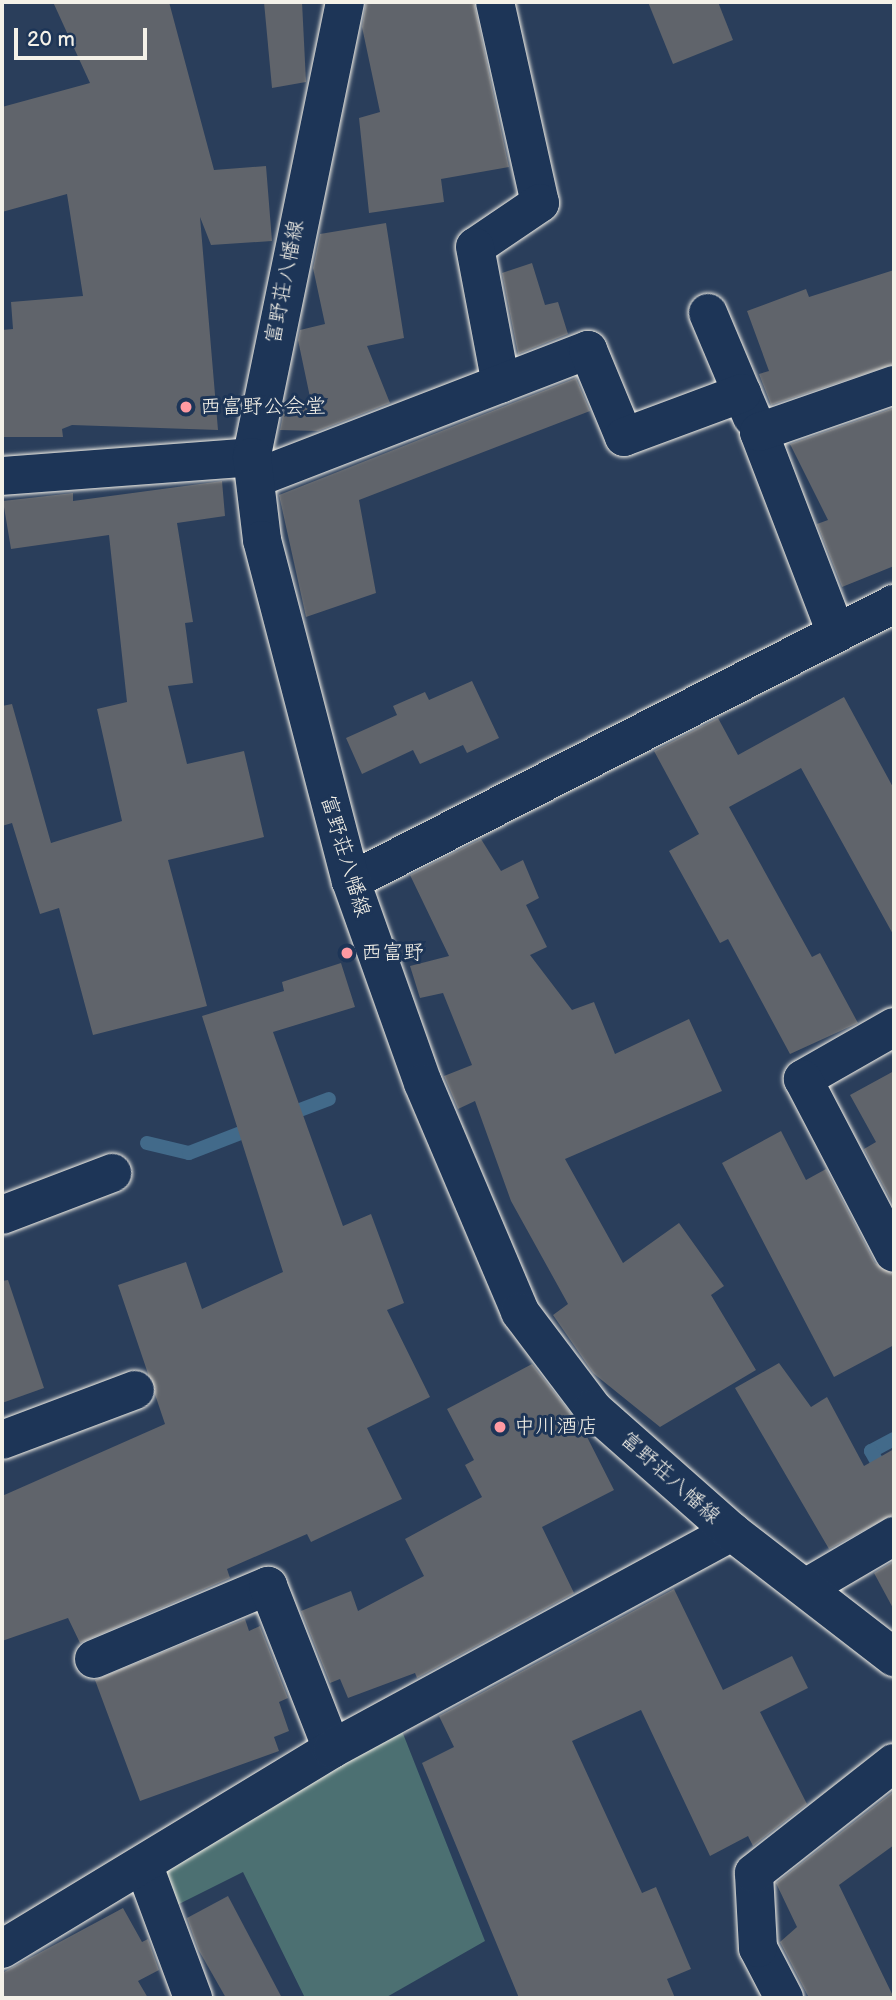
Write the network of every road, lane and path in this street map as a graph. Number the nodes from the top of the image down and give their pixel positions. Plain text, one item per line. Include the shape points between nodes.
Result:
1 (345, 2) edge
2 (495, 2) edge
3 (708, 313) dead end
4 (501, 384) junction
5 (894, 385) edge
6 (742, 393) junction
7 (759, 432) junction
8 (260, 465) junction
9 (2, 476) edge
10 (894, 604) edge
11 (836, 633) junction
12 (351, 881) junction
13 (894, 1027) edge
14 (111, 1174) dead end
15 (2, 1215) edge
16 (894, 1253) edge
17 (135, 1390) dead end
18 (2, 1440) edge
19 (732, 1532) junction
20 (894, 1536) edge
21 (807, 1587) junction
22 (894, 1657) edge
23 (93, 1659) dead end
24 (332, 1749) junction
25 (894, 1763) edge
26 (145, 1866) junction
27 (2, 1949) edge
28 (193, 1998) edge
29 (784, 1998) edge

1 - 8 street, 富野荘八幡線
2 - 4 street via 540,203 475,247
3 - 6 street
4 - 6 street via 588,350 624,437
4 - 8 street
5 - 7 street
6 - 7 street
7 - 11 street
8 - 9 street
8 - 12 street, 富野荘八幡線 via 262,540
10 - 11 street
11 - 12 street
12 - 19 street, 富野荘八幡線 via 423,1083 520,1312 593,1409
13 - 16 street via 803,1079
14 - 15 street
17 - 18 street
19 - 21 street, 富野荘八幡線
19 - 24 street
20 - 21 street
21 - 22 street, 富野荘八幡線
23 - 24 street via 268,1586
24 - 26 street
25 - 29 street via 754,1873 758,1948
26 - 27 street
26 - 28 street

